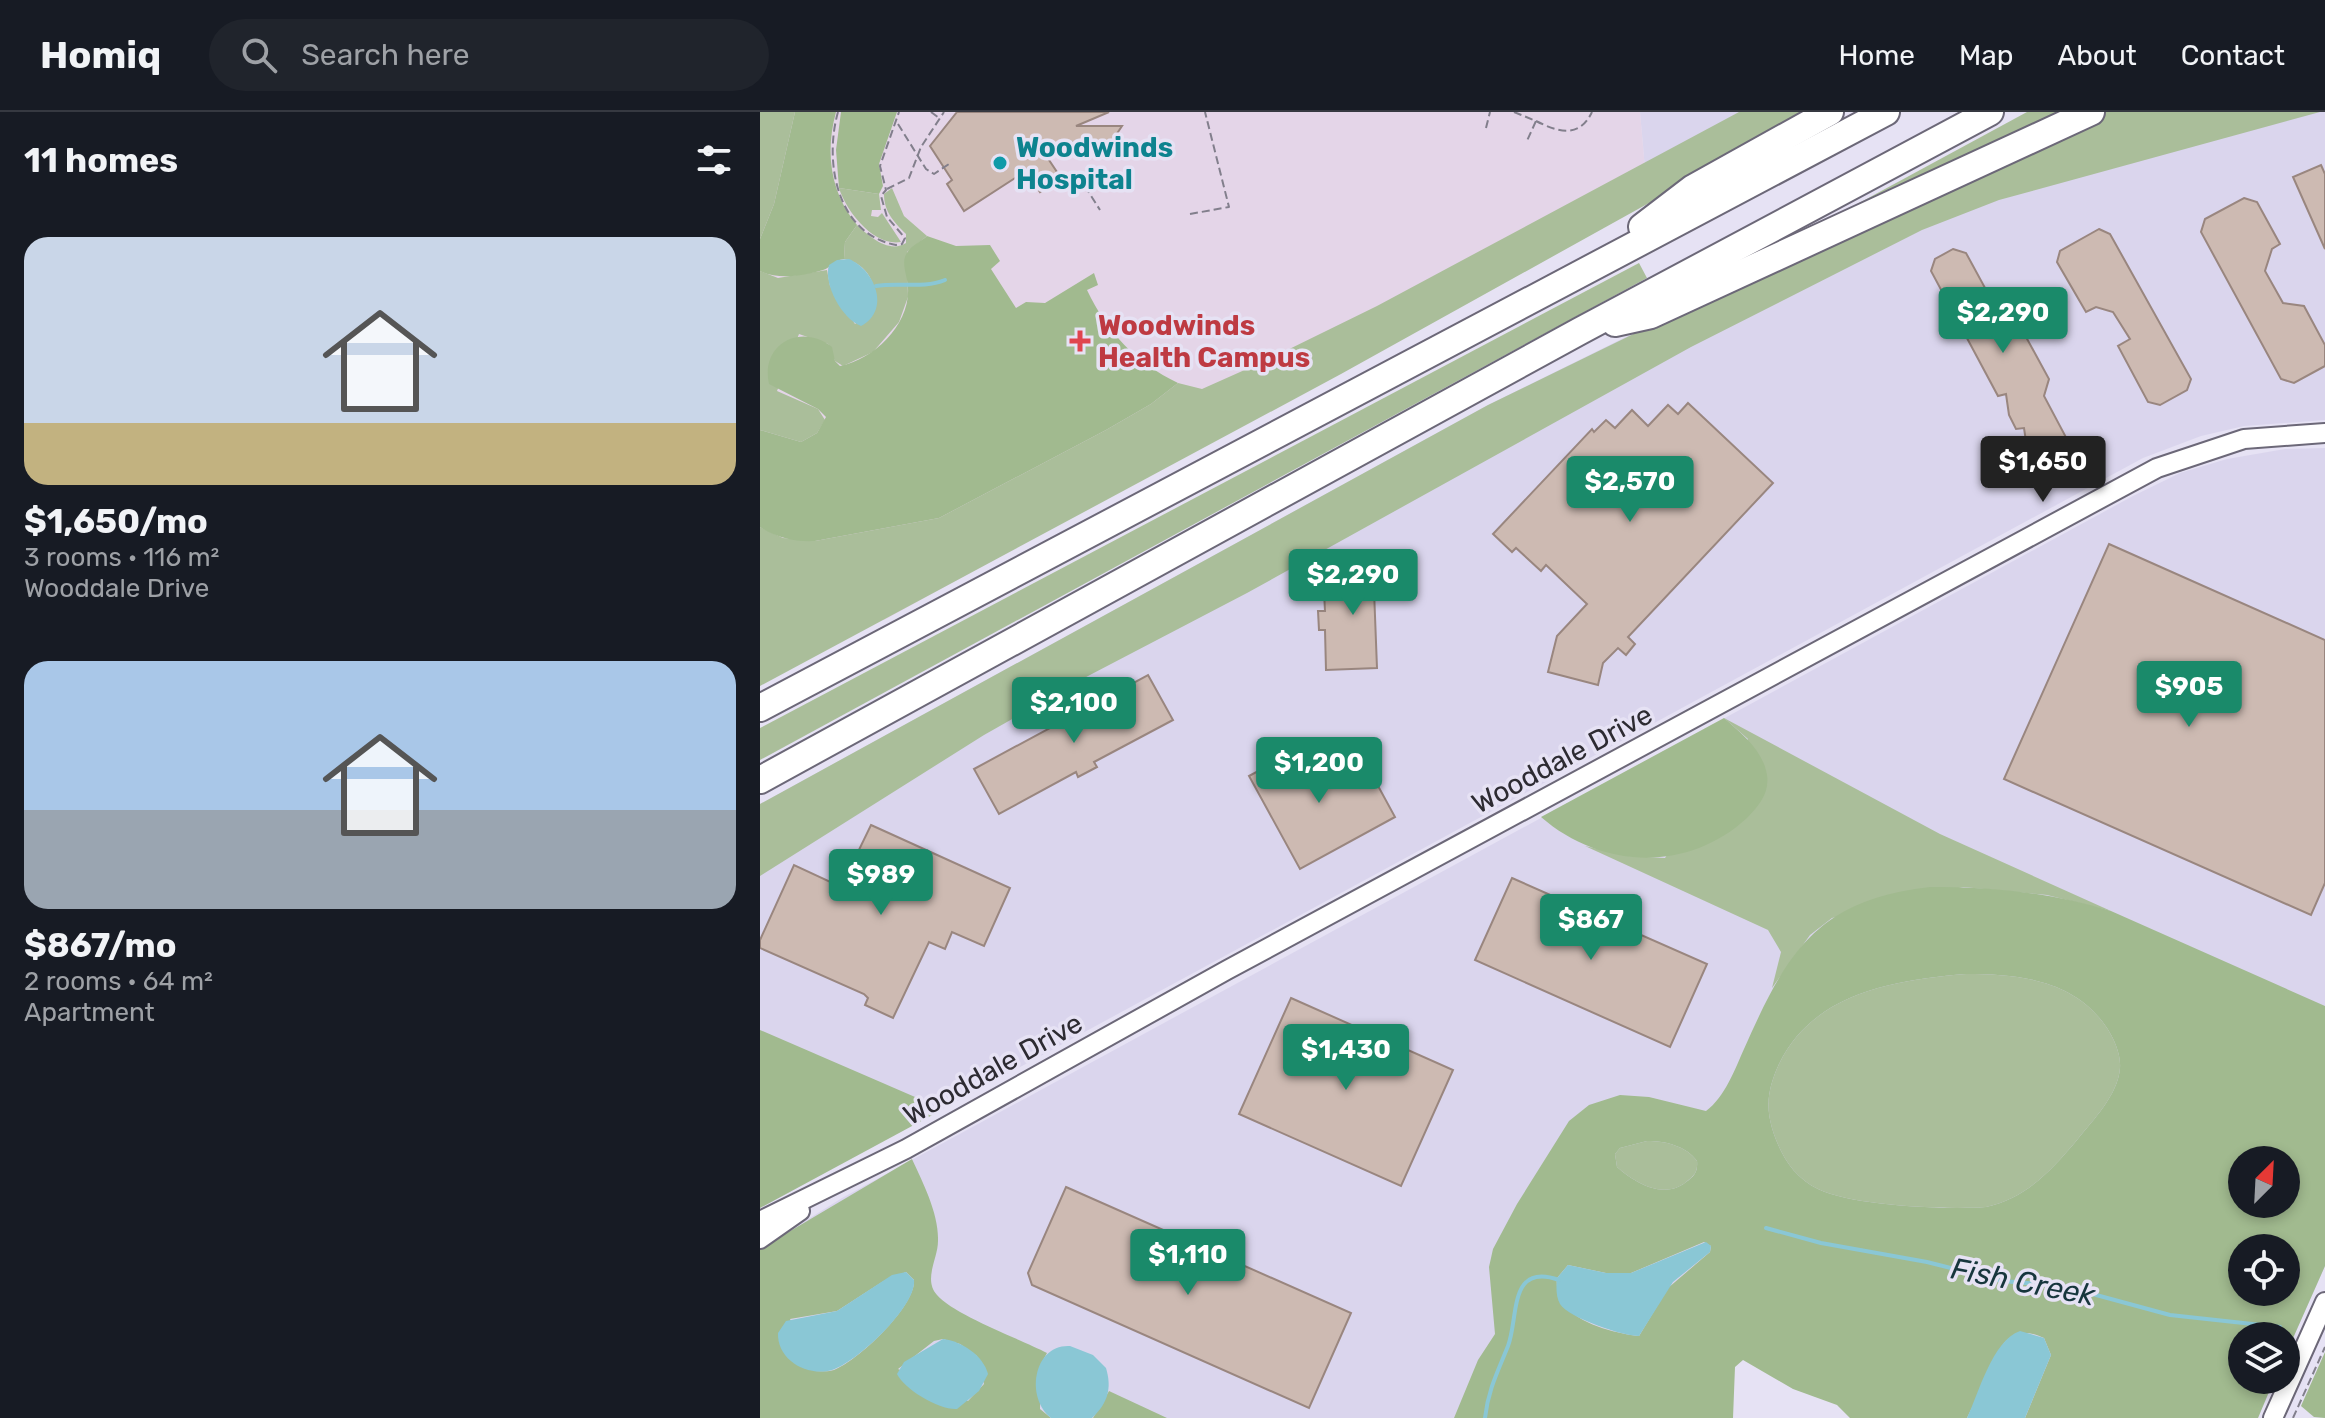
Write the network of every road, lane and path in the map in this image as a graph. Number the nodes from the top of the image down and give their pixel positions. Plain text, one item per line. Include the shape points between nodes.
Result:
1 (838, 112) edge
2 (899, 112) edge
3 (931, 112) edge
4 (944, 112) edge
5 (1205, 112) edge
6 (1490, 112) edge
7 (1514, 112) edge
8 (1592, 112) edge
9 (1830, 112) edge
10 (1886, 112) edge
11 (1990, 112) edge
12 (2091, 112) edge
13 (939, 119) junction
14 (1536, 121) junction
15 (897, 123) junction
16 (1486, 128) dead end
17 (1526, 143) dead end
18 (1083, 144) dead end
19 (918, 154) junction
20 (1078, 157) dead end
21 (949, 164) dead end
22 (1093, 188) dead end
23 (886, 190) junction
24 (1100, 210) dead end
25 (1190, 214) dead end
26 (1580, 273) junction
27 (1580, 331) junction
28 (2325, 433) edge
29 (760, 708) edge
30 (760, 780) edge
31 (842, 1181) junction
32 (760, 1221) edge
33 (760, 1239) edge
34 (2325, 1302) edge
35 (2325, 1347) edge
36 (2273, 1418) edge
37 (2293, 1418) edge

1 - 23 path via 834,172 842,202 870,234 898,245 905,238 887,217 881,198
2 - 15 path
3 - 13 path
4 - 13 path
5 - 25 path via 1229,207
6 - 16 path
7 - 14 path
8 - 14 path via 1573,131
9 - 26 highway via 1693,188
10 - 26 highway
11 - 27 highway
12 - 27 highway via 1651,315
13 - 19 path
14 - 17 path
15 - 19 path
15 - 23 path via 880,166
18 - 20 path
19 - 21 path via 934,174
19 - 23 path via 909,178
22 - 24 path via 1088,191
26 - 29 highway
27 - 30 highway
28 - 31 street, Wooddale Drive via 2244,439 2157,468
31 - 32 street, Wooddale Drive
31 - 33 street, Wooddale Drive
34 - 36 street
35 - 37 path

